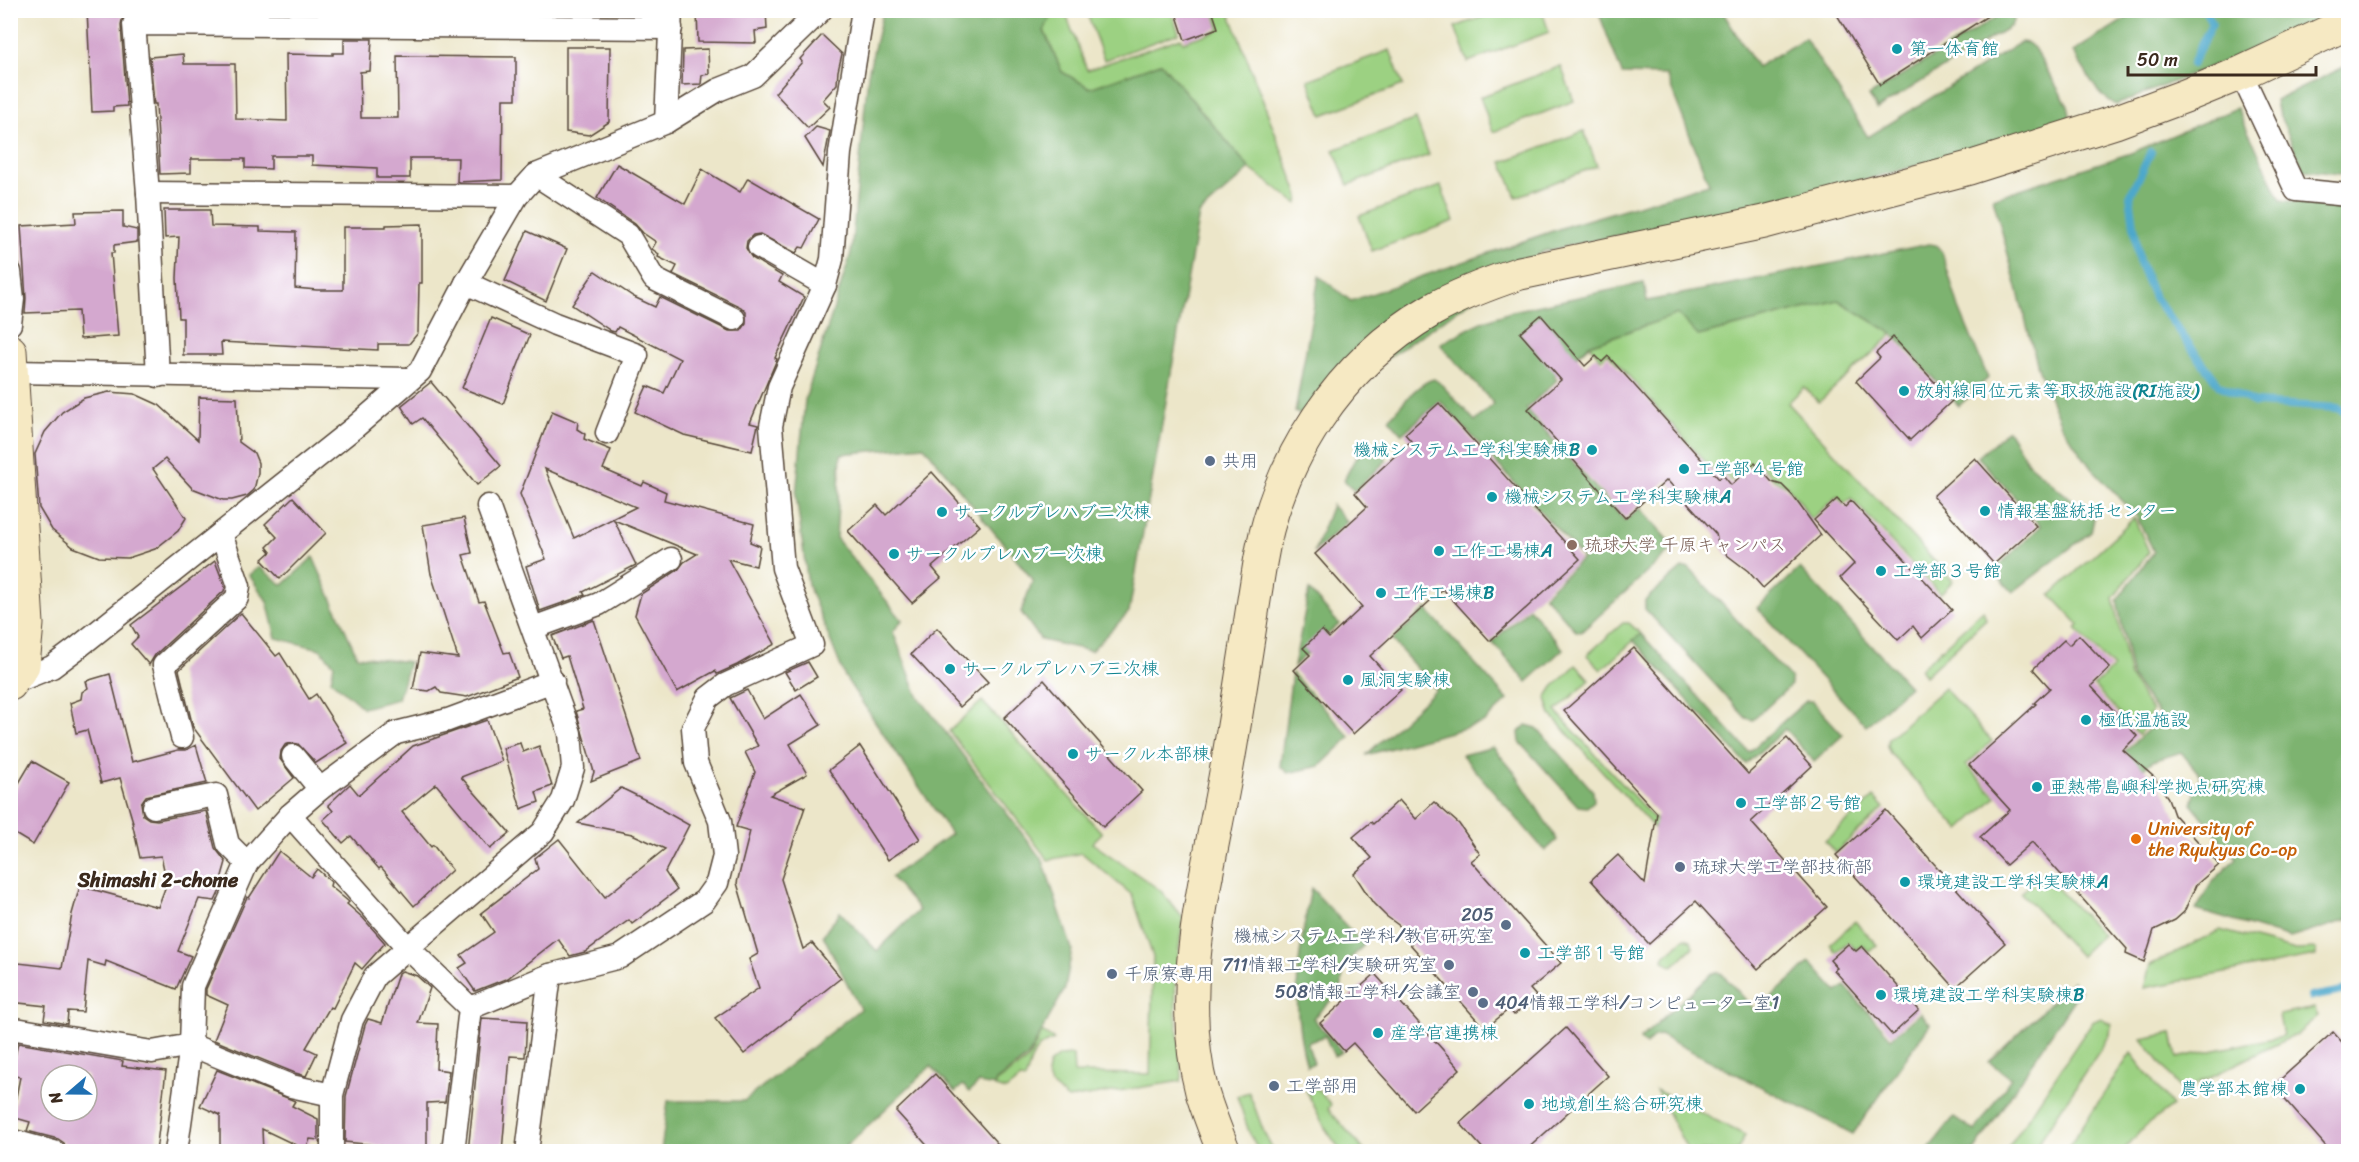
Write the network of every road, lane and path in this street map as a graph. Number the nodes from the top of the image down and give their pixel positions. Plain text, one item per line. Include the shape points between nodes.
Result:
1 (821, 10) edge
2 (863, 10) edge
3 (671, 19) edge
4 (2349, 23) edge
5 (2241, 73) junction
6 (666, 122) junction
7 (536, 175) junction
8 (148, 193) junction
9 (2349, 195) edge
10 (517, 196) junction
11 (759, 247) dead end
12 (10, 272) edge
13 (466, 283) junction
14 (825, 285) junction
15 (734, 319) dead end
16 (10, 324) edge
17 (12, 362) edge
18 (158, 376) junction
19 (410, 379) junction
20 (607, 433) dead end
21 (488, 506) dead end
22 (221, 534) junction
23 (671, 559) dead end
24 (533, 628) junction
25 (552, 681) junction
26 (11, 683) edge
27 (182, 737) dead end
28 (292, 756) dead end
29 (320, 789) junction
30 (154, 807) dead end
31 (290, 815) junction
32 (247, 863) junction
33 (408, 948) junction
34 (550, 975) junction
35 (470, 1008) junction
36 (10, 1028) edge
37 (191, 1045) junction
38 (332, 1095) junction
39 (10, 1140) edge
40 (54, 1152) edge
41 (176, 1152) edge
42 (332, 1152) edge
43 (453, 1152) edge
44 (526, 1152) edge
45 (1224, 1152) edge

1 - 6 street via 753,76 718,90
2 - 14 street via 840,153 832,259
3 - 6 street
3 - 8 street via 134,24
4 - 5 street
5 - 9 street via 2295,190
5 - 45 street via 2115,122 1946,175 1807,212 1490,283 1413,322 1357,371 1315,421 1294,457 1271,514 1260,563 1192,981 1198,1073
6 - 7 street
7 - 10 street
7 - 15 street via 628,235 654,279
8 - 10 street
8 - 18 street
10 - 13 street
11 - 14 street
12 - 16 street
13 - 19 street via 420,371
13 - 20 street via 555,324 637,355
14 - 34 street via 779,387 771,426 783,568 812,645 725,685 708,698 693,728 696,763 720,821 724,855 717,883 704,901 620,957
17 - 18 street
17 - 26 street via 27,624 23,665
18 - 19 street
19 - 22 street
21 - 24 street
22 - 26 street via 52,667
22 - 27 street via 239,586 237,598 164,665
23 - 24 street via 599,604
24 - 25 street
25 - 29 street via 448,720 396,733
25 - 33 street via 570,734 573,768 563,800 543,832
28 - 29 street
29 - 31 street
30 - 32 street via 216,795 228,844
31 - 32 street
31 - 33 street
32 - 37 street via 193,986
33 - 35 street
33 - 38 street via 375,976 352,1020
34 - 35 street
34 - 44 street
35 - 43 street
36 - 37 street via 152,1052
37 - 38 street via 291,1086
37 - 41 street
38 - 42 street
39 - 40 street

